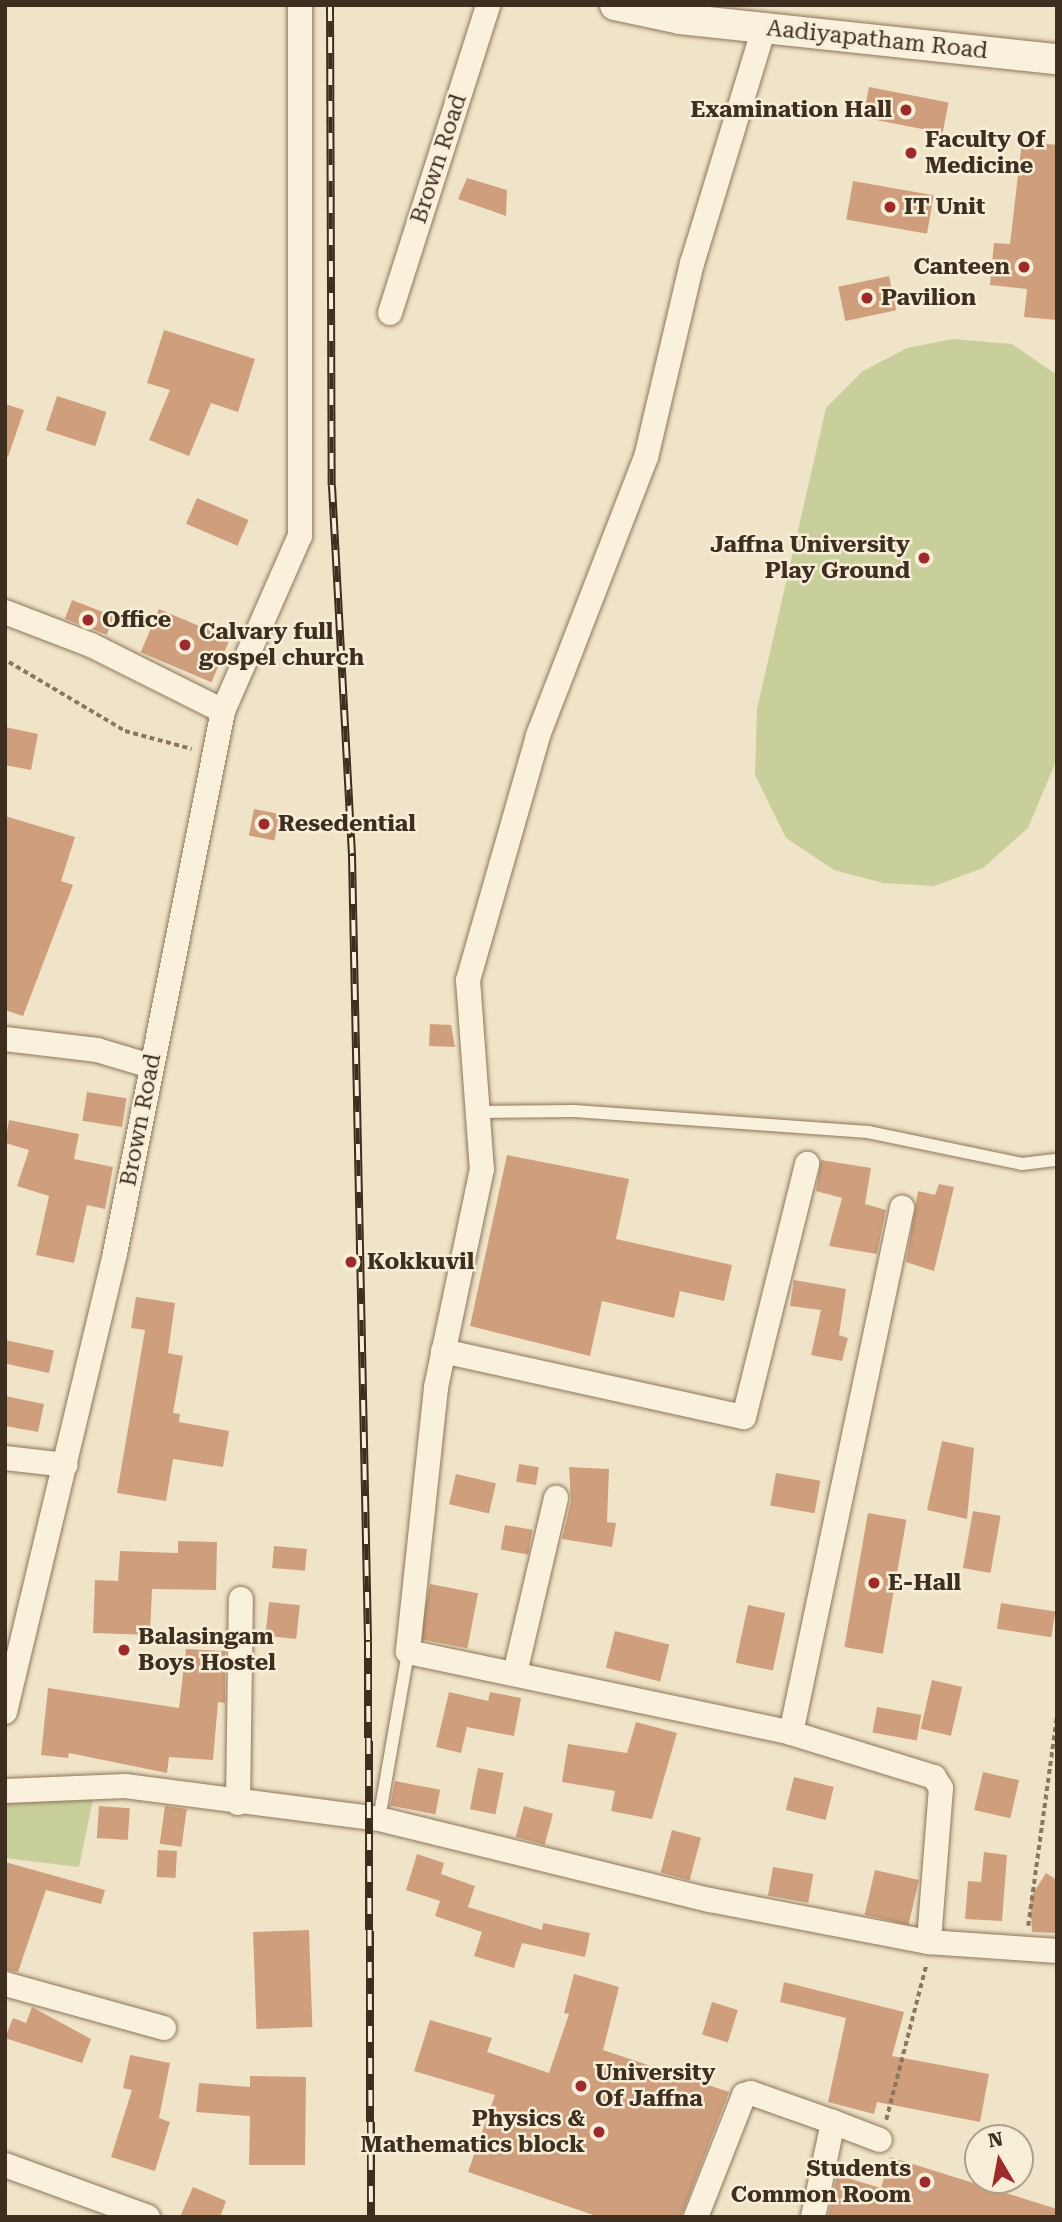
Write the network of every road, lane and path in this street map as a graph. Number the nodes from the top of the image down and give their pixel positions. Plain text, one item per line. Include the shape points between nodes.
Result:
1 (300, 5) edge
2 (488, 5) edge
3 (615, 5) edge
4 (764, 28) junction
5 (1057, 58) edge
6 (390, 313) dead end
7 (5, 612) edge
8 (9, 662) dead end
9 (223, 711) junction
10 (214, 755) junction
11 (5, 1039) edge
12 (151, 1066) junction
13 (475, 1112) junction
14 (1057, 1160) edge
15 (807, 1164) dead end
16 (902, 1208) dead end
17 (443, 1351) junction
18 (5, 1458) edge
19 (65, 1465) junction
20 (556, 1498) dead end
21 (241, 1599) dead end
22 (408, 1652) junction
23 (514, 1673) junction
24 (5, 1713) edge
25 (1057, 1714) edge
26 (791, 1733) junction
27 (5, 1791) edge
28 (238, 1803) junction
29 (379, 1819) junction
30 (929, 1942) junction
31 (1025, 1949) junction
32 (1057, 1951) edge
33 (5, 1984) edge
34 (164, 2028) dead end
35 (833, 2122) junction
36 (880, 2140) joint
37 (5, 2165) edge
38 (148, 2217) edge
39 (696, 2217) edge
40 (813, 2217) edge

1 - 9 street, Brown Road via 300,536
2 - 6 street, Brown Road
3 - 4 street, Aadiyapatham Road
4 - 5 street, Aadiyapatham Road
4 - 13 street via 692,264 646,457 538,736 468,980
7 - 9 street via 92,645
8 - 10 path via 125,731
9 - 10 street, Brown Road
10 - 12 street, Brown Road
11 - 12 street via 97,1050
12 - 19 street, Brown Road
13 - 14 lane via 574,1111 868,1132 1022,1164
13 - 17 street via 482,1169 477,1212
15 - 17 street via 744,1417
16 - 26 street
17 - 22 street
18 - 19 street
19 - 24 street, Brown Road
20 - 23 street
21 - 28 street
22 - 23 street
22 - 29 lane
23 - 26 street
25 - 31 path
26 - 30 street via 934,1777 941,1788
27 - 28 street via 125,1786
28 - 29 street
29 - 30 street via 710,1900
30 - 31 street
30 - 36 path via 919,2009
31 - 32 street
33 - 34 street
35 - 36 street
35 - 39 street via 744,2095
35 - 40 street
37 - 38 street

